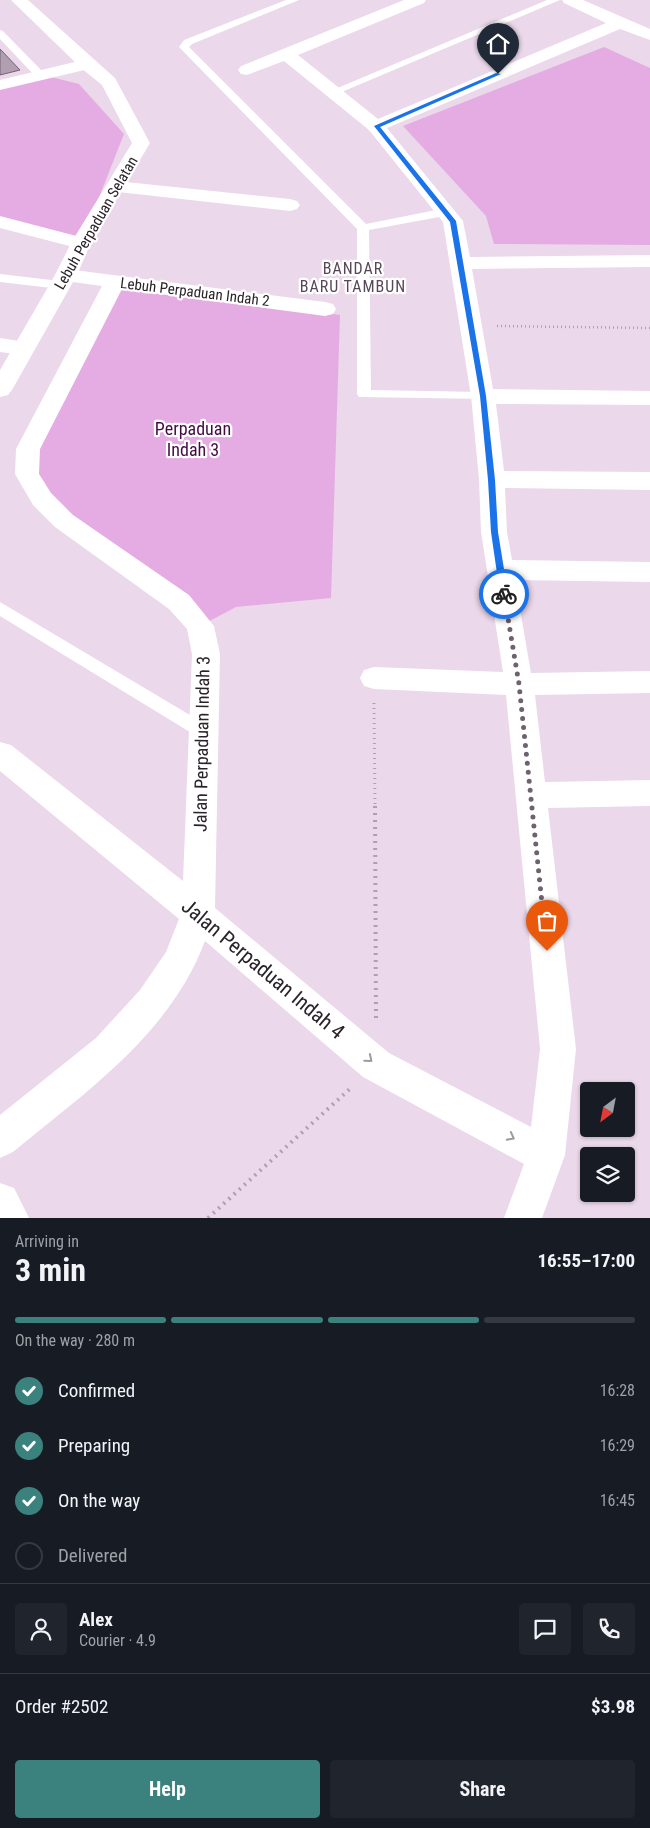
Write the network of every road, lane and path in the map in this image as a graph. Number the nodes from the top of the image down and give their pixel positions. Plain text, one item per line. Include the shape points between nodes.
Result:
1 (19, 0) edge
2 (294, 0) edge
3 (418, 0) edge
4 (555, 0) edge
5 (570, 0) edge
6 (620, 23) junction
7 (0, 33) edge
8 (650, 35) edge
9 (287, 55) junction
10 (87, 64) junction
11 (247, 70) dead end
12 (39, 74) junction
13 (0, 86) edge
14 (333, 92) junction
15 (376, 126) junction
16 (116, 187) junction
17 (290, 206) dead end
18 (446, 212) junction
19 (0, 222) edge
20 (363, 228) junction
21 (81, 243) junction
22 (650, 261) edge
23 (460, 263) junction
24 (0, 278) edge
25 (63, 280) junction
26 (115, 282) junction
27 (325, 308) dead end
28 (471, 326) junction
29 (650, 328) edge
30 (0, 345) edge
31 (24, 348) junction
32 (0, 390) edge
33 (483, 396) junction
34 (650, 398) edge
35 (492, 480) junction
36 (650, 481) edge
37 (500, 570) junction
38 (650, 572) edge
39 (0, 608) edge
40 (374, 678) joint
41 (650, 682) edge
42 (519, 684) junction
43 (204, 732) junction
44 (2, 760) edge
45 (650, 793) edge
46 (530, 795) junction
47 (198, 914) junction
48 (376, 1065) junction
49 (0, 1139) edge
50 (546, 1155) junction
51 (0, 1202) edge
52 (10, 1218) edge
53 (208, 1218) edge
54 (522, 1218) edge

1 - 10 street, Lebuh Perpaduan Selatan
2 - 20 lane via 188,42 184,47
3 - 9 street
4 - 14 lane
5 - 6 street
6 - 8 street
6 - 15 street
7 - 12 lane
9 - 11 street
9 - 14 street
10 - 12 street
10 - 16 street, Lebuh Perpaduan Selatan via 109,82 141,143
12 - 13 street
14 - 15 street
15 - 18 street
16 - 17 street
16 - 21 street, Lebuh Perpaduan Selatan
18 - 20 lane
18 - 23 street via 453,221
19 - 21 street
20 - 33 lane via 364,394
21 - 25 street, Lebuh Perpaduan Selatan
22 - 23 street
23 - 28 street
24 - 25 lane
25 - 26 street, Lebuh Perpaduan Indah 2
25 - 31 street, Lebuh Perpaduan Selatan
26 - 27 street, Lebuh Perpaduan Indah 2
26 - 43 street, Jalan Perpaduan Indah 3 via 28,449 27,474 42,499 64,521 179,602 200,626 206,654
28 - 29 path
28 - 33 street
30 - 31 street
31 - 32 street, Lebuh Perpaduan Selatan
33 - 34 street
33 - 35 street
35 - 36 street
35 - 37 street via 494,532
37 - 38 street
37 - 42 street
39 - 43 lane
40 - 42 street
40 - 48 path
41 - 42 street
42 - 46 street
43 - 47 street, Jalan Perpaduan Indah 3
44 - 47 street, Jalan Perpaduan Indah 4
45 - 46 street
46 - 50 street via 558,1049
47 -> 48 street, Jalan Perpaduan Indah 4
47 - 49 street, Jalan Perpaduan Indah 3 via 180,961 152,1002 109,1050
48 -> 50 street, Jalan Perpaduan Indah 4
48 - 53 path
50 - 54 street
51 - 52 street

